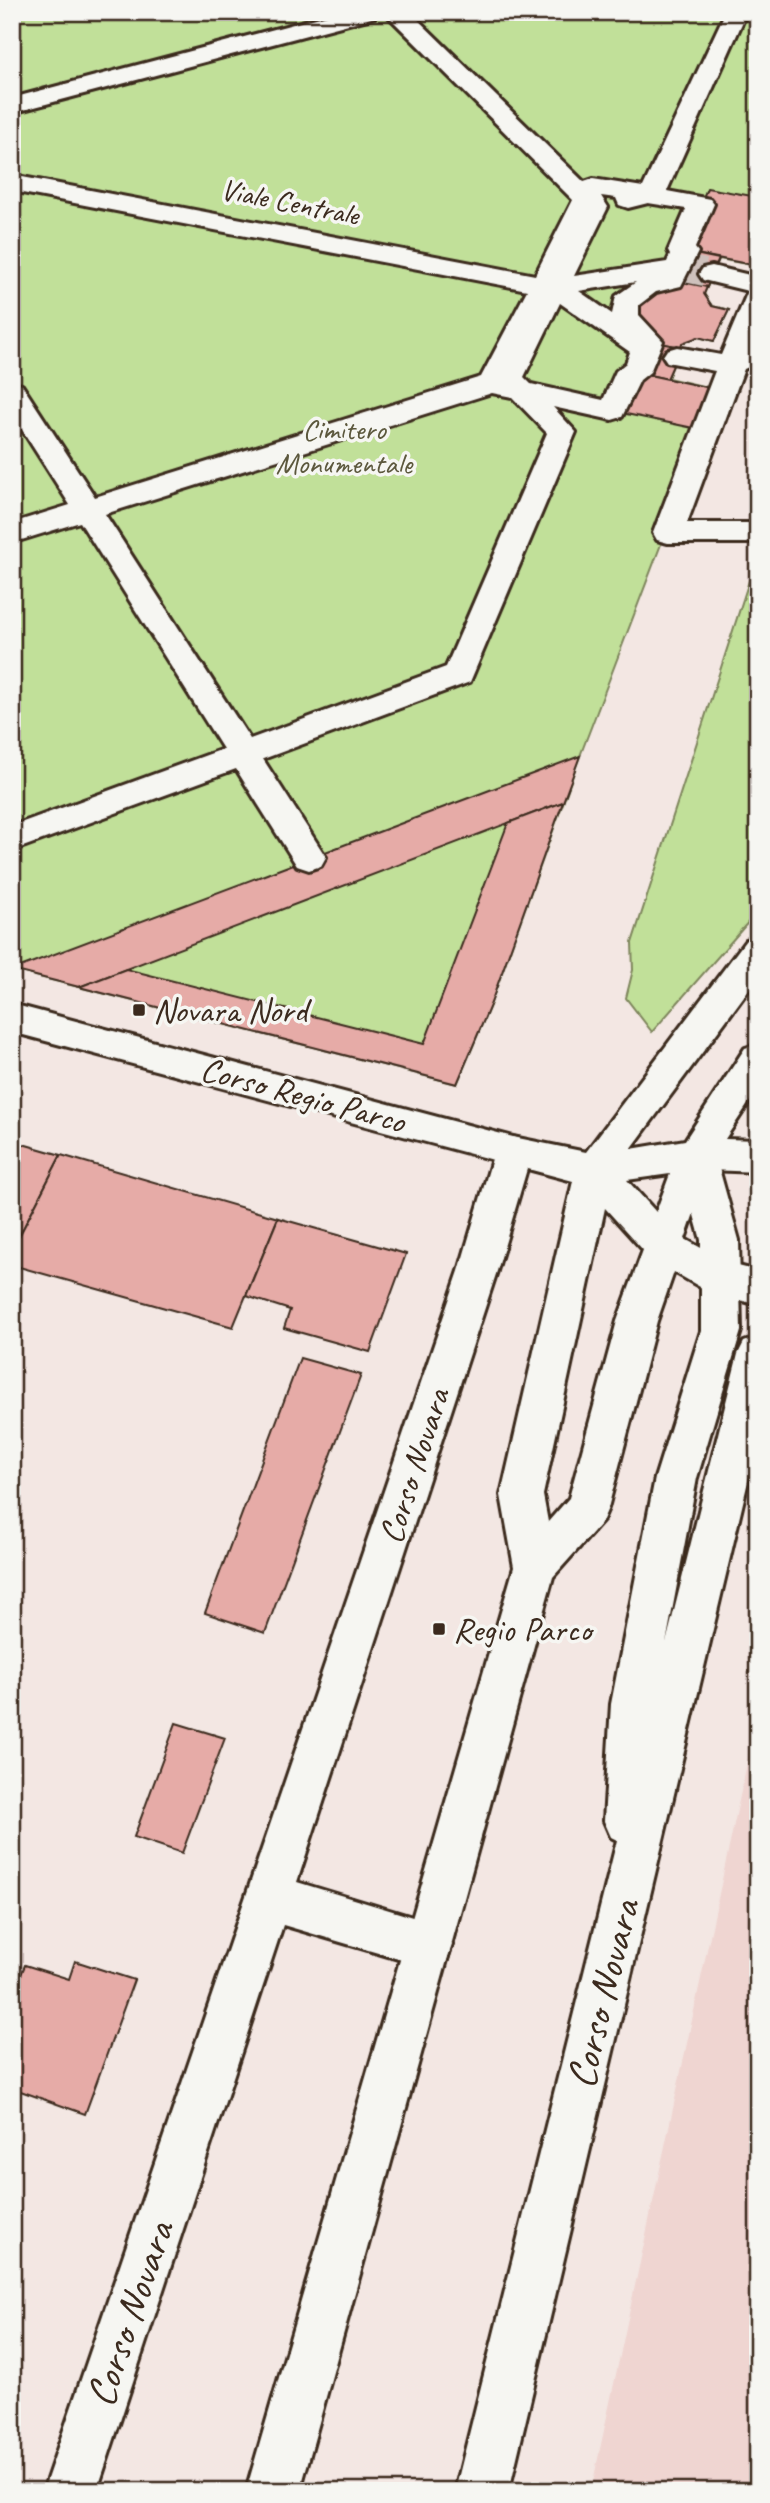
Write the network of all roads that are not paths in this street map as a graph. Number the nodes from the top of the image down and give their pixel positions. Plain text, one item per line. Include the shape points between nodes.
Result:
1 (367, 12) edge
2 (396, 12) edge
3 (733, 12) edge
4 (12, 106) edge
5 (12, 183) edge
6 (652, 195) junction
7 (590, 202) junction
8 (678, 267) junction
9 (712, 274) tunnel mouth
10 (758, 285) edge
11 (549, 286) junction
12 (758, 295) edge
13 (646, 350) junction
14 (758, 353) edge
15 (677, 356) dead end
16 (730, 365) junction
17 (509, 385) junction
18 (12, 391) edge
19 (88, 510) junction
20 (12, 533) edge
21 (758, 533) edge
22 (243, 753) junction
23 (12, 839) edge
24 (309, 858) dead end
25 (758, 950) edge
26 (12, 1018) edge
27 (758, 1058) edge
28 (513, 1152) junction
29 (696, 1154) junction
30 (758, 1156) edge
31 (594, 1170) junction
32 (663, 1246) junction
33 (739, 1284) edge
34 (758, 1354) edge
35 (741, 1487) edge
36 (535, 1567) junction
37 (271, 1898) junction
38 (622, 1914) junction
39 (429, 1945) junction
40 (70, 2491) edge
41 (273, 2491) edge
42 (482, 2491) edge

1 - 4 street
2 - 7 street
3 - 6 street via 736,14
5 - 11 street, Viale Centrale
6 - 7 street via 593,187
6 - 8 street via 701,204
7 - 11 street
8 - 11 street
8 - 13 street via 672,280 647,286 626,302 625,317 649,341
9 - 10 street
11 - 13 street
11 - 17 street
12 - 16 street
13 - 17 street via 636,372 630,371 612,411
14 - 16 street
15 - 16 street
16 - 21 street via 668,533
17 - 19 street
17 - 22 street via 562,432 459,674
18 - 19 street
19 - 20 street
19 - 22 street
22 - 23 street
22 - 24 street
25 - 31 street
26 - 28 street, Corso Regio Parco
27 - 29 street
28 - 31 street, Corso Regio Parco
28 - 37 street, Corso Novara
29 - 30 street, Corso Regio Parco
29 - 31 street, Corso Regio Parco
29 - 32 street
29 - 33 street via 720,1240
31 - 32 street
31 - 36 street via 522,1495
32 - 33 street
32 - 36 street via 637,1321 587,1508
33 - 38 street via 676,1478 633,1704
34 - 35 street, Corso Novara
35 - 38 street, Corso Novara
36 - 39 street
37 - 39 street
37 - 40 street, Corso Novara
38 - 42 street, Corso Novara
39 - 41 street

